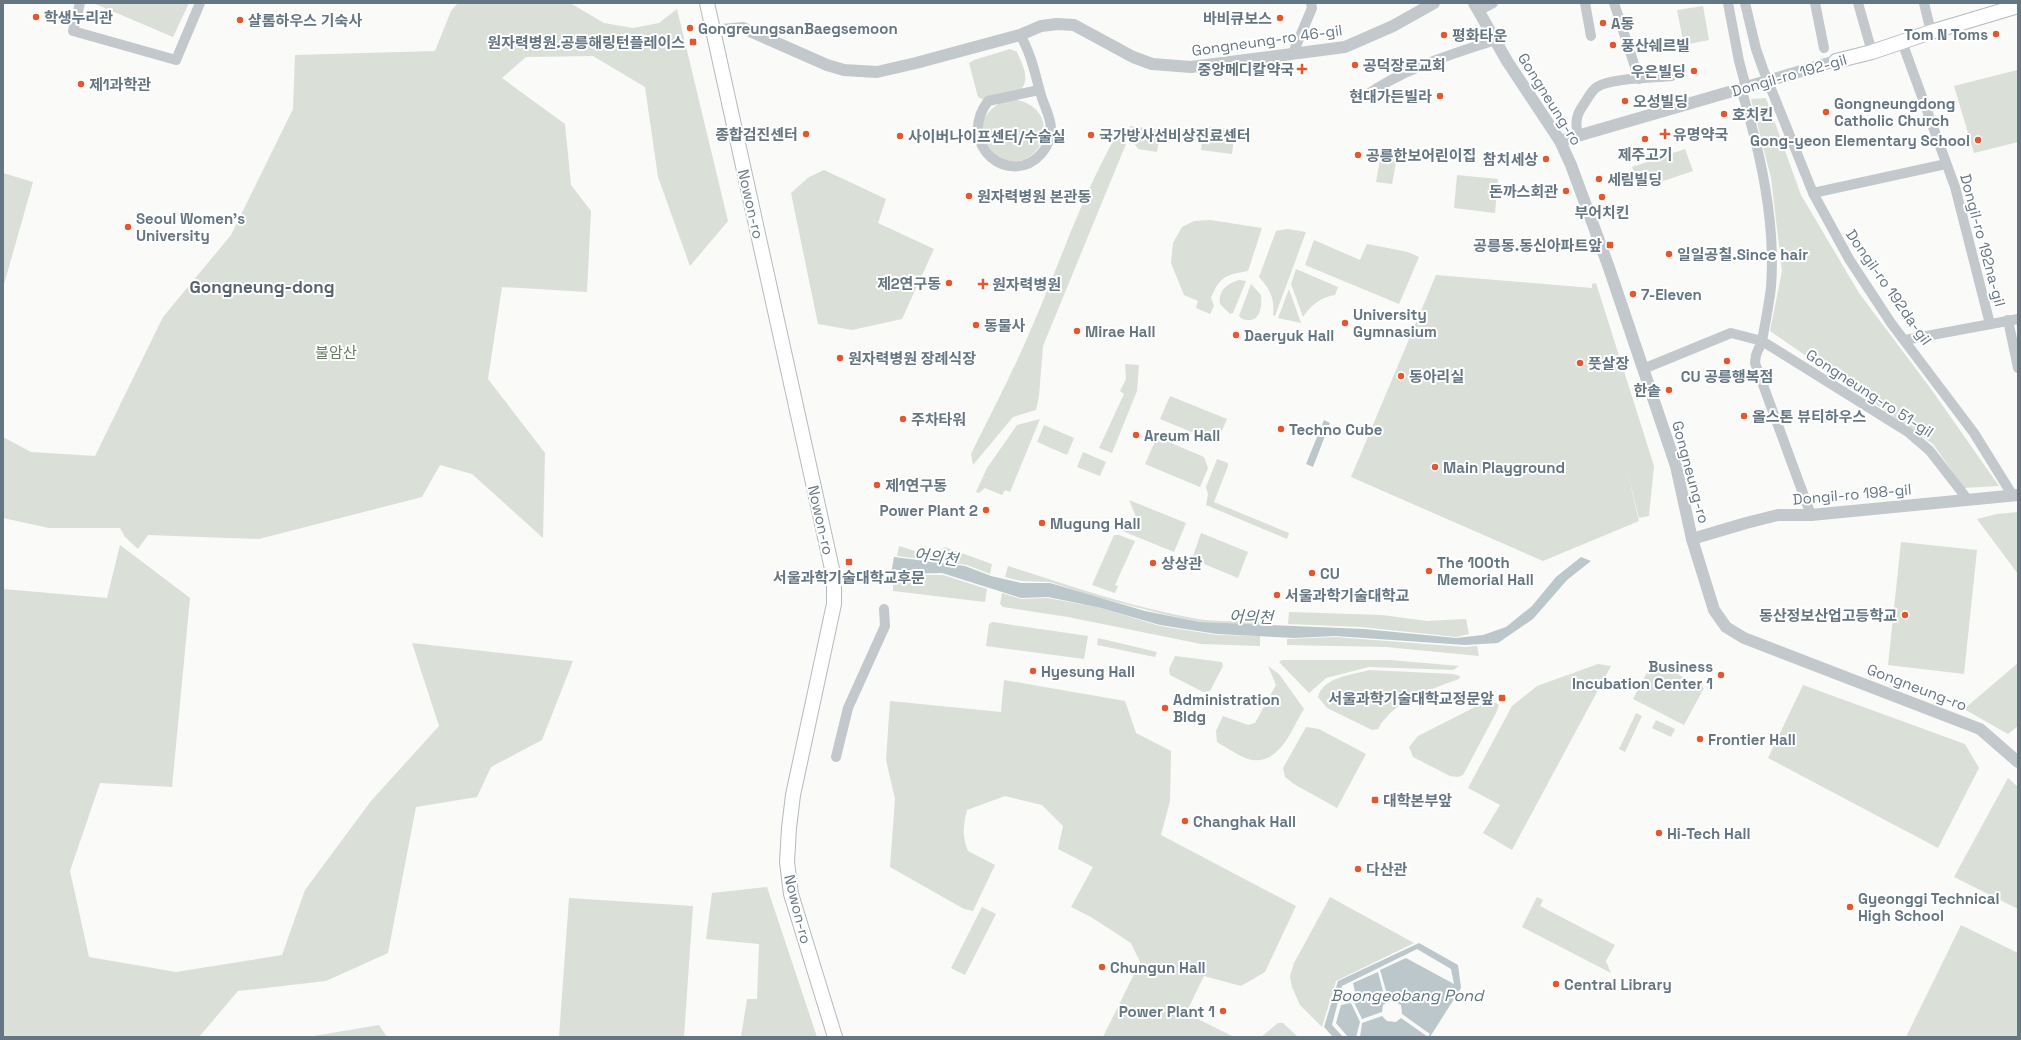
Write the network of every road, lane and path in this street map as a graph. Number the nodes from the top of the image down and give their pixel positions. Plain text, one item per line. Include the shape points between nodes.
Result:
1 (80, 3) edge
2 (200, 3) edge
3 (707, 3) edge
4 (1311, 3) edge
5 (1434, 3) edge
6 (1493, 3) edge
7 (1585, 3) edge
8 (1614, 3) edge
9 (1728, 3) edge
10 (1745, 3) edge
11 (1815, 3) edge
12 (1858, 3) edge
13 (1924, 3) edge
14 (2018, 6) edge
15 (1476, 7) edge
16 (712, 31) junction
17 (1931, 32) junction
18 (1020, 35) junction
19 (1591, 36) dead end
20 (1496, 40) junction
21 (1902, 42) junction
22 (1824, 48) dead end
23 (1872, 52) junction
24 (1293, 53) junction
25 (1836, 61) joint
26 (1672, 76) dead end
27 (1639, 79) junction
28 (1768, 81) junction
29 (1743, 88) junction
30 (1039, 90) junction
31 (1365, 96) dead end
32 (1578, 136) junction
33 (1560, 141) junction
34 (1946, 164) junction
35 (1813, 193) junction
36 (2013, 319) edge
37 (1990, 324) junction
38 (1905, 340) junction
39 (1762, 341) junction
40 (2018, 368) edge
41 (1643, 369) junction
42 (2015, 495) edge
43 (1968, 500) junction
44 (1811, 515) junction
45 (1692, 539) junction
46 (884, 609) dead end
47 (836, 757) dead end
48 (2018, 762) edge
49 (835, 1037) edge

1 - 2 street via 73,31 176,60
3 - 16 main road, Nowon-ro
4 - 24 street via 1312,8
5 - 24 street, Gongneung-ro 46-gil via 1393,26 1345,47
6 - 15 street, Gongneung-ro
7 - 19 street
8 - 27 street
9 - 29 street
10 - 28 street, Dongil-ro 192da-gil via 1756,49
11 - 22 street
12 - 23 street
13 - 17 street
14 - 17 main road, Dongil-ro 192-gil
15 - 20 street, Gongneung-ro
16 - 18 street, Gongneung-ro 46-gil via 743,28 827,65 844,70 876,72
16 - 49 main road, Nowon-ro via 834,578 834,604 793,795 787,862 791,894
17 - 21 main road, Dongil-ro 192-gil
18 - 24 street, Gongneung-ro 46-gil via 1041,26 1074,25 1133,57 1152,64 1191,68
18 - 30 street via 1028,48
20 - 31 street via 1424,64 1382,84
20 - 33 street, Gongneung-ro
21 - 23 main road, Dongil-ro 192-gil
21 - 34 street, Dongil-ro 192na-gil
23 - 25 main road, Dongil-ro 192-gil
25 - 28 street, Dongil-ro 192-gil
26 - 27 street
27 - 32 street via 1608,82 1592,92 1577,115 1575,124
28 - 29 street, Dongil-ro 192-gil
28 - 35 street, Dongil-ro 192da-gil
29 - 32 street, Dongil-ro 192-gil
29 - 39 street via 1768,205 1772,246 1771,287
30 - 30 street via 988,102 981,111 977,122 979,140 988,155 998,162 1020,165 1038,157 1045,149 1052,130
32 - 33 street, Dongil-ro 192-gil
33 - 41 street, Gongneung-ro via 1608,265
34 - 35 street, Dongil-ro 192na-gil
34 - 37 street, Dongil-ro 192na-gil via 1955,187
35 - 38 street, Dongil-ro 192da-gil via 1849,260
36 - 37 street
36 - 40 street
37 - 38 street
38 - 42 street, Dongil-ro 192da-gil via 1974,432
39 - 41 street, Gongneung-ro 51-gil via 1731,334
39 - 43 street, Gongneung-ro 51-gil via 1908,432 1930,451
39 - 44 street via 1755,363
41 - 45 street, Gongneung-ro via 1676,466
42 - 43 street, Dongil-ro 198-gil
43 - 44 street, Dongil-ro 198-gil
44 - 45 street, Dongil-ro 198-gil via 1778,515
45 - 48 street, Gongneung-ro via 1714,610 1731,631 1786,655 1980,729
46 - 47 street via 885,626 848,708

